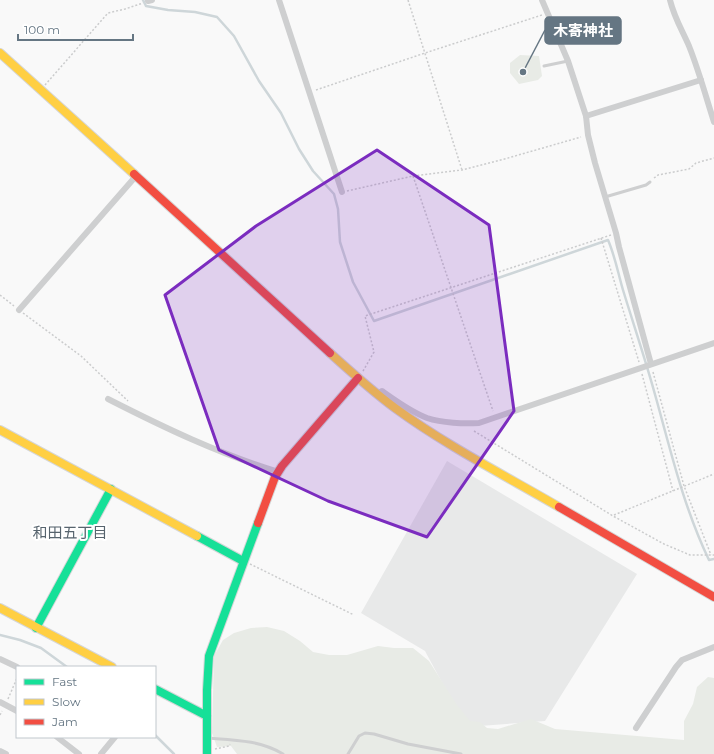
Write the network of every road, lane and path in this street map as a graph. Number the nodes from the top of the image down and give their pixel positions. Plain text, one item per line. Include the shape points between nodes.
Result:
1 (150, 0) edge
2 (279, 0) edge
3 (408, 0) edge
4 (542, 0) edge
5 (670, 0) edge
6 (548, 13) junction
7 (0, 53) edge
8 (425, 53) junction
9 (568, 62) junction
10 (544, 66) dead end
11 (701, 80) junction
12 (41, 90) junction
13 (309, 92) junction
14 (586, 116) junction
15 (714, 122) edge
16 (588, 135) junction
17 (714, 158) edge
18 (462, 170) junction
19 (136, 176) junction
20 (413, 176) junction
21 (650, 182) joint
22 (342, 192) joint
23 (605, 197) junction
24 (616, 233) junction
25 (450, 288) junction
26 (0, 295) edge
27 (19, 310) junction
28 (714, 343) edge
29 (651, 364) junction
30 (358, 378) junction
31 (378, 394) junction
32 (108, 399) dead end
33 (129, 402) dead end
34 (495, 418) junction
35 (464, 424) junction
36 (0, 430) edge
37 (278, 472) junction
38 (714, 474) edge
39 (684, 486) junction
40 (111, 489) junction
41 (613, 516) junction
42 (714, 555) edge
43 (711, 556) junction
44 (243, 561) junction
45 (714, 597) edge
46 (0, 608) edge
47 (354, 615) dead end
48 (36, 628) junction
49 (714, 647) edge
50 (0, 659) edge
51 (110, 666) edge
52 (16, 667) edge
53 (16, 680) edge
54 (156, 690) edge
55 (3, 704) edge
56 (16, 710) edge
57 (0, 715) edge
58 (207, 716) junction
59 (636, 728) dead end
60 (58, 738) edge
61 (114, 738) edge
62 (208, 738) junction
63 (234, 740) junction
64 (0, 751) edge
65 (207, 753) edge
66 (6, 754) edge
67 (79, 754) edge
68 (101, 754) edge
69 (283, 754) edge
70 (348, 754) edge
71 (462, 754) edge

1 - 12 path via 108,12
2 - 13 street
3 - 8 path
4 - 6 street
5 - 11 street via 674,16 689,46
6 - 8 path
6 - 9 street
7 - 12 street
8 - 13 path
8 - 18 path
9 - 10 lane
9 - 14 street
11 - 14 street
11 - 15 street
12 - 19 street
13 - 22 street
14 - 16 street
16 - 18 path
16 - 23 street
17 - 21 path via 696,163 689,169 658,175
18 - 20 path
19 - 27 street
19 - 30 street
20 - 22 path
20 - 25 path
21 - 23 lane
23 - 24 street
24 - 25 path
24 - 29 street
25 - 30 path via 365,316 374,352
25 - 34 path
26 - 27 path
27 - 33 path via 81,356
28 - 29 street
29 - 34 street
29 - 39 path
30 - 31 street
30 - 37 street
31 - 35 street via 382,391 398,403 428,418
31 - 45 street via 394,408 448,443
32 - 37 street via 179,434
34 - 35 street
35 - 41 path
36 - 40 street
37 - 44 street
38 - 39 path
39 - 41 path
39 - 43 path
40 - 44 street
40 - 48 street
41 - 43 path via 683,552
42 - 43 path
44 - 47 path
44 - 58 street via 209,656
46 - 48 street
48 - 51 street
49 - 59 street via 682,660
50 - 52 street
53 - 55 path
54 - 58 street
55 - 56 street
55 - 57 path
58 - 62 street
60 - 67 street
61 - 68 street
62 - 63 lane
62 - 65 street
63 - 65 path via 228,746
63 - 69 lane via 254,742
64 - 66 street
70 - 71 lane via 359,736 365,733

